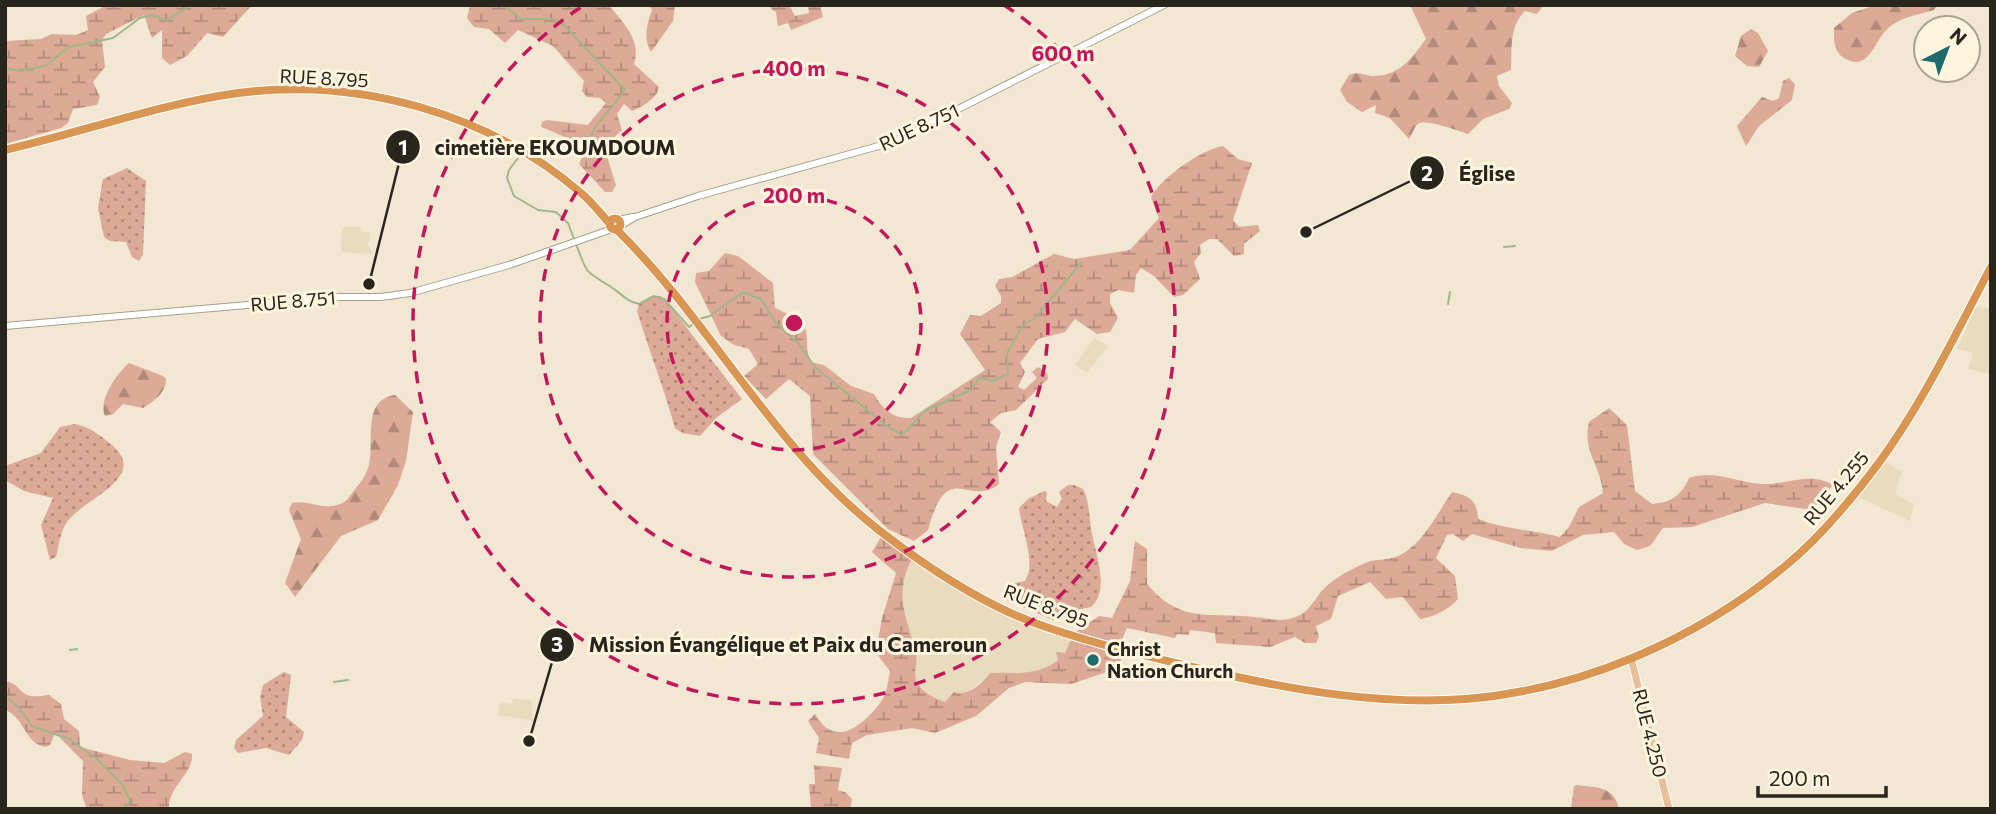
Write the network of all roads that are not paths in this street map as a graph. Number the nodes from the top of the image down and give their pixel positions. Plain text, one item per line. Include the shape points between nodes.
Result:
1 (1164, 5) edge
2 (5, 150) edge
3 (615, 224) junction
4 (1991, 267) edge
5 (5, 327) edge
6 (1631, 658) junction
7 (1669, 809) edge

1 - 3 main road, RUE 8.751 via 893,142 738,184
2 - 3 highway, RUE 8.795 via 203,99 278,90 344,92 411,105 470,125 545,165
3 - 5 main road, RUE 8.751 via 509,265 393,297 326,298
3 - 6 highway, RUE 8.795 via 767,417 832,490 919,560 1026,619 1201,669 1366,698 1490,695 1552,684
4 - 6 highway, RUE 4.255 via 1900,432 1807,547 1722,612
6 - 7 main road, RUE 4.250

